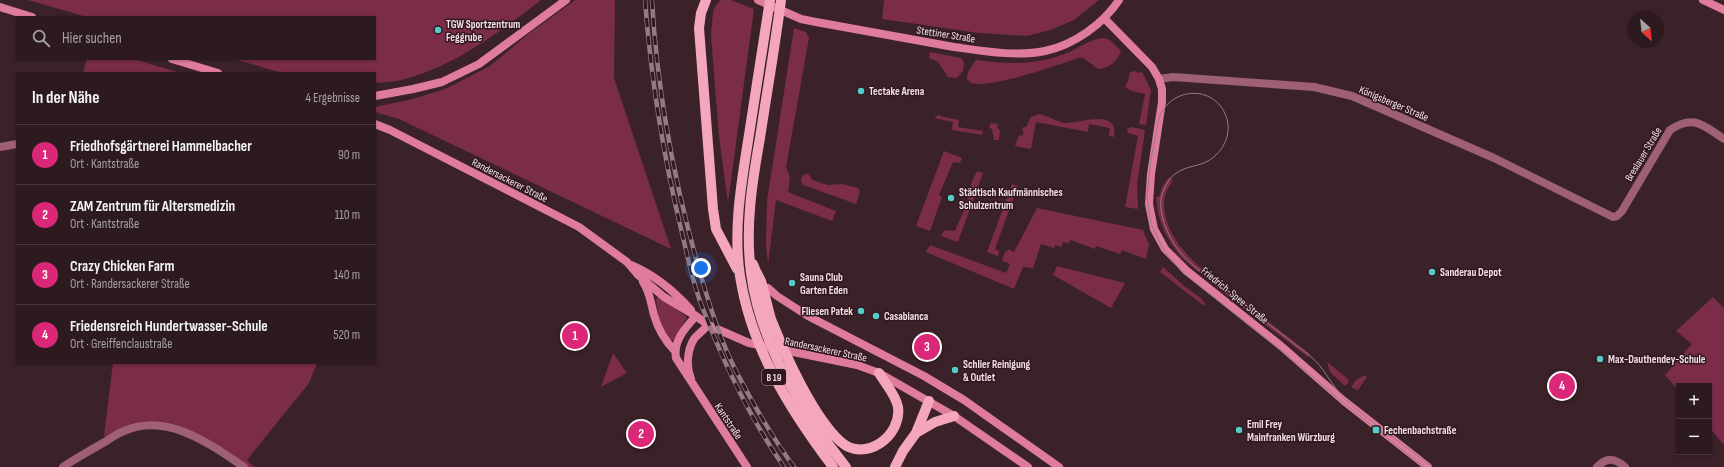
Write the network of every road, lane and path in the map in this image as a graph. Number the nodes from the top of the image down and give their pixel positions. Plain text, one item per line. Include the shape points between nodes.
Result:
1 (566, 0) edge
2 (706, 0) edge
3 (758, 0) edge
4 (770, 0) edge
5 (781, 0) edge
6 (1119, 0) edge
7 (1703, 0) edge
8 (0, 7) edge
9 (1724, 10) edge
10 (29, 16) edge
11 (1104, 18) junction
12 (175, 60) edge
13 (215, 72) edge
14 (1159, 79) junction
15 (376, 96) edge
16 (376, 124) edge
17 (1724, 138) edge
18 (16, 144) edge
19 (0, 147) edge
20 (1613, 217) joint
21 (749, 251) junction
22 (630, 264) junction
23 (638, 275) junction
24 (740, 275) junction
25 (760, 279) junction
26 (768, 288) joint
27 (696, 316) junction
28 (708, 325) junction
29 (674, 351) junction
30 (879, 373) junction
31 (694, 387) junction
32 (929, 401) junction
33 (954, 416) junction
34 (916, 433) junction
35 (63, 467) edge
36 (244, 467) edge
37 (747, 467) edge
38 (833, 467) edge
39 (846, 467) edge
40 (895, 467) edge
41 (1028, 467) edge
42 (1059, 467) edge
43 (1428, 467) edge
44 (1596, 467) edge
45 (1625, 467) edge

1 - 15 main road via 479,64 442,82
2 - 24 main road via 698,28 713,209 716,229
3 - 11 main road, Stettiner Straße via 809,21 973,50 1019,53 1047,51 1062,46
4 - 24 main road, B 19 via 740,192 737,230
5 - 21 main road, B 19 via 750,198
6 - 11 main road, Stettiner Straße
7 - 9 main road
8 - 10 main road
11 - 14 main road via 1152,67
12 - 13 main road
14 - 20 street, Königsberger Straße via 1173,77 1314,87 1352,96 1487,155
14 - 43 main road, Friedrich-Spee-Straße via 1162,102 1149,204 1154,229 1165,248 1187,271
16 - 22 main road, Randersackerer Straße via 579,227
17 - 20 street, Breslauer Straße via 1692,122 1680,123 1670,130 1622,211
18 - 19 street
21 - 25 main road
21 - 39 main road, B 19 via 751,274 763,323 784,372 805,409
22 - 23 main road, Randersackerer Straße
22 - 27 main road, Randersackerer Straße via 644,270 674,291
23 - 27 main road, Randersackerer Straße via 664,297
23 - 29 main road, Kantstraße via 647,288 661,333
24 - 38 main road, B 19 via 748,314 770,370 793,410
25 - 26 main road
25 - 30 main road via 771,317 786,354 831,431 842,443 865,449 888,438 894,429 898,419 898,407
26 - 42 main road, Randersackerer Straße via 808,316 924,376 964,400
27 - 28 main road, Randersackerer Straße
27 - 29 main road via 684,330
28 - 30 main road, Randersackerer Straße via 749,343 858,365
28 - 31 main road, Kantstraße via 694,339 689,351 689,376
29 - 31 main road, Kantstraße via 678,363
30 - 32 main road, Randersackerer Straße
31 - 37 main road, Kantstraße
32 - 33 main road, Randersackerer Straße
32 - 34 main road
33 - 34 main road via 935,422
33 - 41 main road, Randersackerer Straße
34 - 40 main road via 902,451
35 - 36 street via 123,431 154,425 182,431 207,442
44 - 45 street via 1609,459 1618,461

